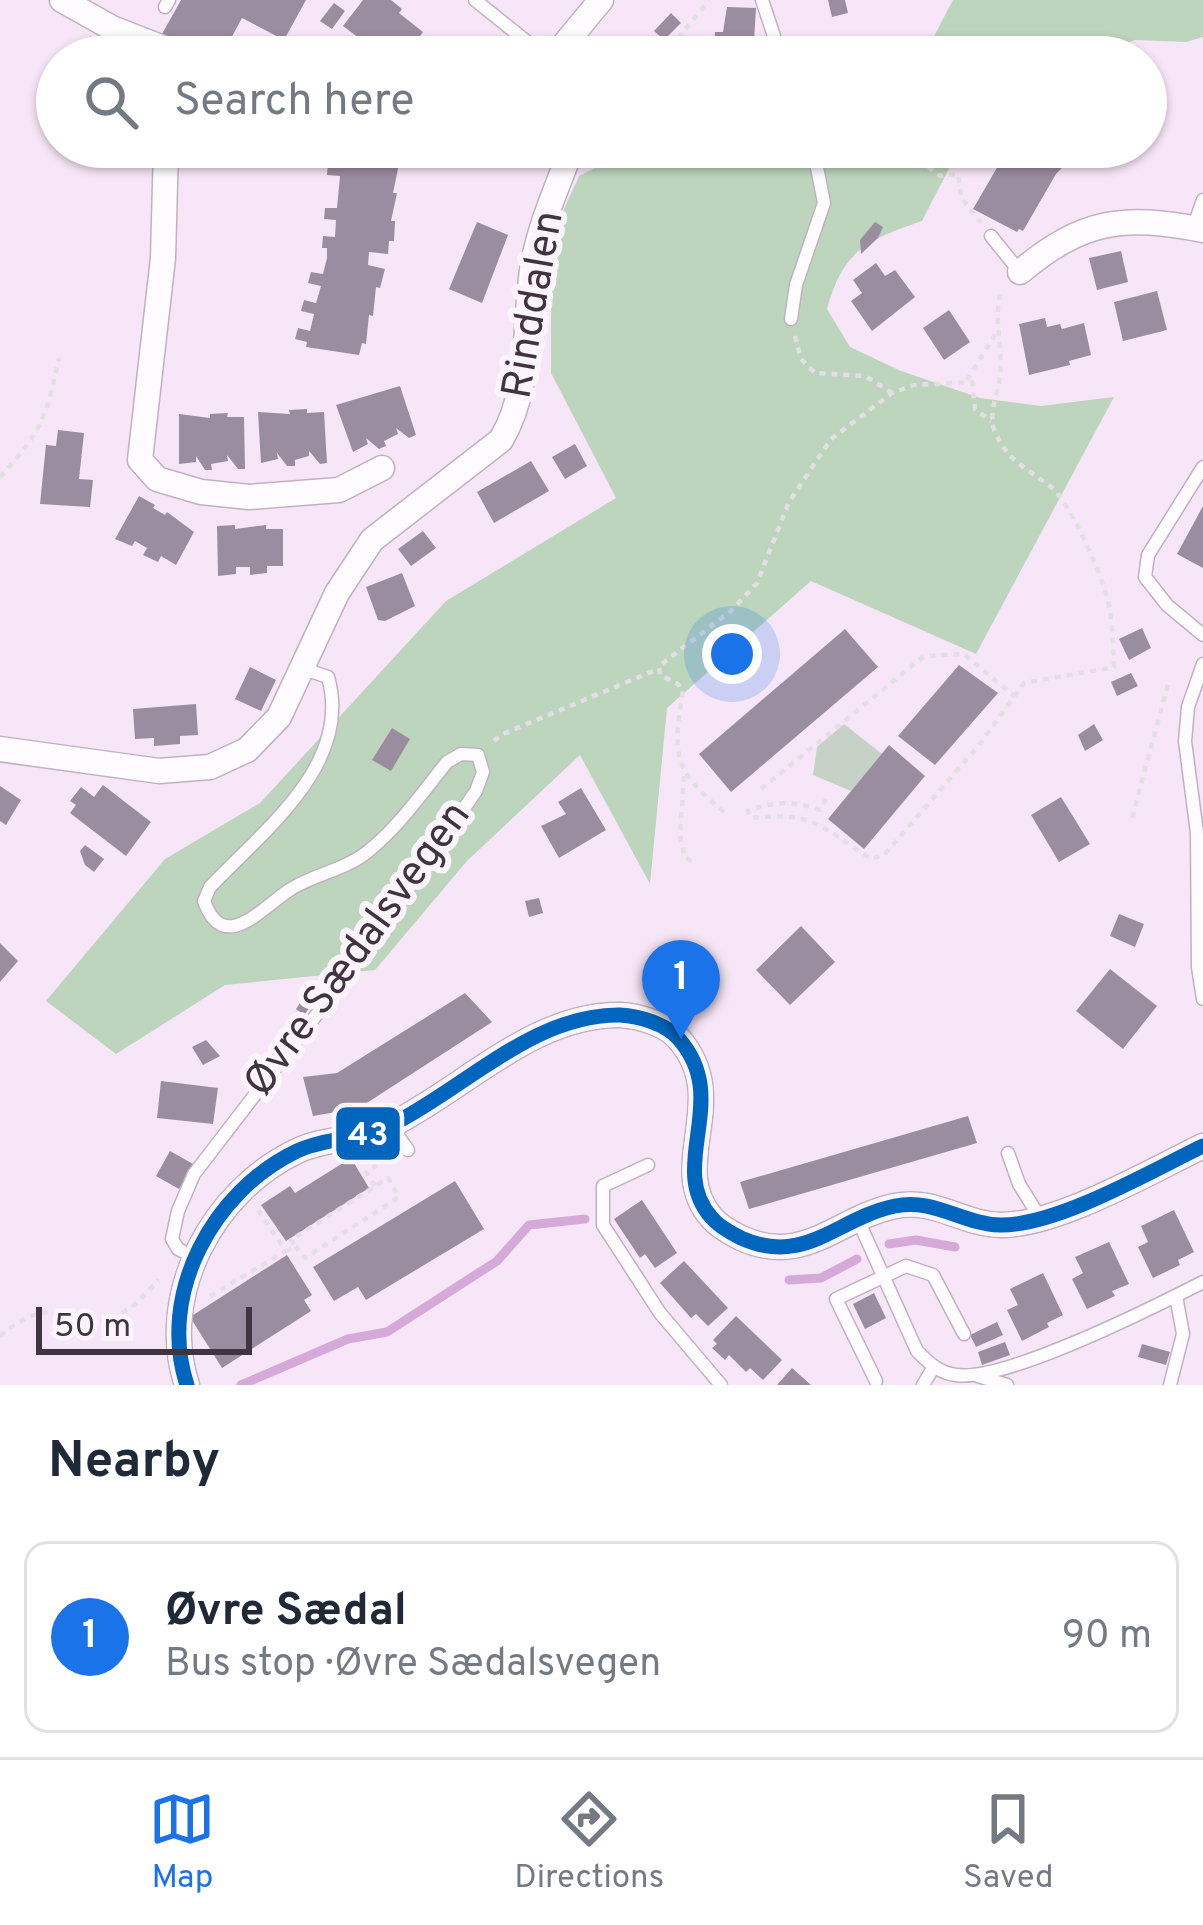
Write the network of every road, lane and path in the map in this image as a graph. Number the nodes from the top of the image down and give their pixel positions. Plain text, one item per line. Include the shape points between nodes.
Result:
1 (62, 0) edge
2 (475, 0) edge
3 (601, 0) edge
4 (709, 0) edge
5 (762, 0) edge
6 (132, 36) edge
7 (520, 36) edge
8 (572, 36) edge
9 (680, 36) edge
10 (774, 36) edge
11 (165, 168) edge
12 (564, 168) edge
13 (817, 168) edge
14 (928, 168) edge
15 (1203, 200) edge
16 (1198, 229) edge
17 (992, 236) joint
18 (1011, 278) junction
19 (790, 320) joint
20 (998, 330) junction
21 (59, 358) dead end
22 (967, 380) junction
23 (892, 394) junction
24 (992, 422) junction
25 (1203, 466) edge
26 (382, 468) dead end
27 (0, 477) edge
28 (1203, 635) edge
29 (1203, 664) edge
30 (304, 669) junction
31 (658, 669) junction
32 (1168, 684) dead end
33 (1015, 697) junction
34 (0, 749) edge
35 (478, 755) junction
36 (684, 776) junction
37 (761, 789) dead end
38 (826, 799) dead end
39 (724, 812) dead end
40 (1132, 818) dead end
41 (696, 863) dead end
42 (1203, 999) edge
43 (391, 1126) junction
44 (1203, 1146) edge
45 (408, 1150) dead end
46 (1008, 1153) dead end
47 (390, 1157) dead end
48 (648, 1165) dead end
49 (375, 1186) junction
50 (244, 1188) junction
51 (1040, 1218) junction
52 (858, 1220) junction
53 (295, 1246) junction
54 (286, 1251) junction
55 (194, 1257) junction
56 (883, 1276) junction
57 (1203, 1282) edge
58 (1176, 1296) junction
59 (202, 1300) dead end
60 (964, 1334) dead end
61 (0, 1336) edge
62 (933, 1367) junction
63 (977, 1376) junction
64 (876, 1382) dead end
65 (188, 1385) edge
66 (721, 1385) edge
67 (923, 1385) edge
68 (1007, 1385) edge
69 (1170, 1385) edge

1 - 6 street
2 - 7 lane
3 - 8 street
4 - 9 path
5 - 10 lane
11 - 26 street via 140,460 157,479 249,497 339,490
12 - 30 street, Rinddalen via 534,261 514,418 501,440 371,540
13 - 19 lane via 824,202
14 - 17 path via 958,174 964,203
15 - 16 lane
16 - 18 street via 1145,222 1075,232
17 - 18 lane
18 - 20 path
19 - 23 path via 801,358 815,373 865,376
20 - 22 path
20 - 24 path
21 - 27 path via 46,417
22 - 23 path
22 - 24 path via 976,409
23 - 31 path via 824,447 789,502 757,583
24 - 33 path via 1009,456 1064,504 1112,622 1114,668 1024,682
25 - 28 lane via 1148,555 1145,577
29 - 42 lane via 1185,741
30 - 34 street, Rinddalen via 279,717 247,749 210,766 159,771
30 - 35 lane, Øvre Sædalsvegen via 328,677 332,690 327,745 309,782 211,887 204,901 219,923 254,918 292,888 368,852 447,762
31 - 35 path via 503,734
31 - 36 path via 683,692 676,735
32 - 40 path
33 - 37 path via 964,654 924,656
33 - 38 path via 884,855 871,859 808,819 751,818 748,811 772,803 820,809
35 - 55 lane, Øvre Sædalsvegen via 476,791 446,836 194,1174 172,1239
36 - 39 path
36 - 41 path via 680,835 685,858
43 - 45 lane
43 - 50 street, Øvre Sædalsvegen via 303,1149
43 - 52 street, Øvre Sædalsvegen via 541,1033 624,1015 673,1031 694,1057 704,1088 695,1176 710,1217 778,1248 805,1245
44 - 51 street, Øvre Sædalsvegen
46 - 51 lane
47 - 49 path via 366,1172
48 - 66 lane via 603,1186 603,1225 660,1313
49 - 53 path via 291,1240
49 - 53 path via 388,1178 399,1197 305,1258
50 - 54 path
50 - 55 street, Øvre Sædalsvegen
51 - 52 street, Øvre Sædalsvegen via 1000,1225 923,1203
52 - 56 lane
53 - 54 path
54 - 59 path
55 - 61 path via 106,1322 68,1311 26,1315
55 - 65 street, Øvre Sædalsvegen via 180,1306
56 - 60 lane via 906,1265 933,1275
56 - 62 lane via 917,1351
56 - 64 lane via 836,1299
57 - 58 lane
58 - 63 lane
58 - 69 lane via 1183,1334
62 - 63 lane
62 - 67 lane
63 - 68 lane

